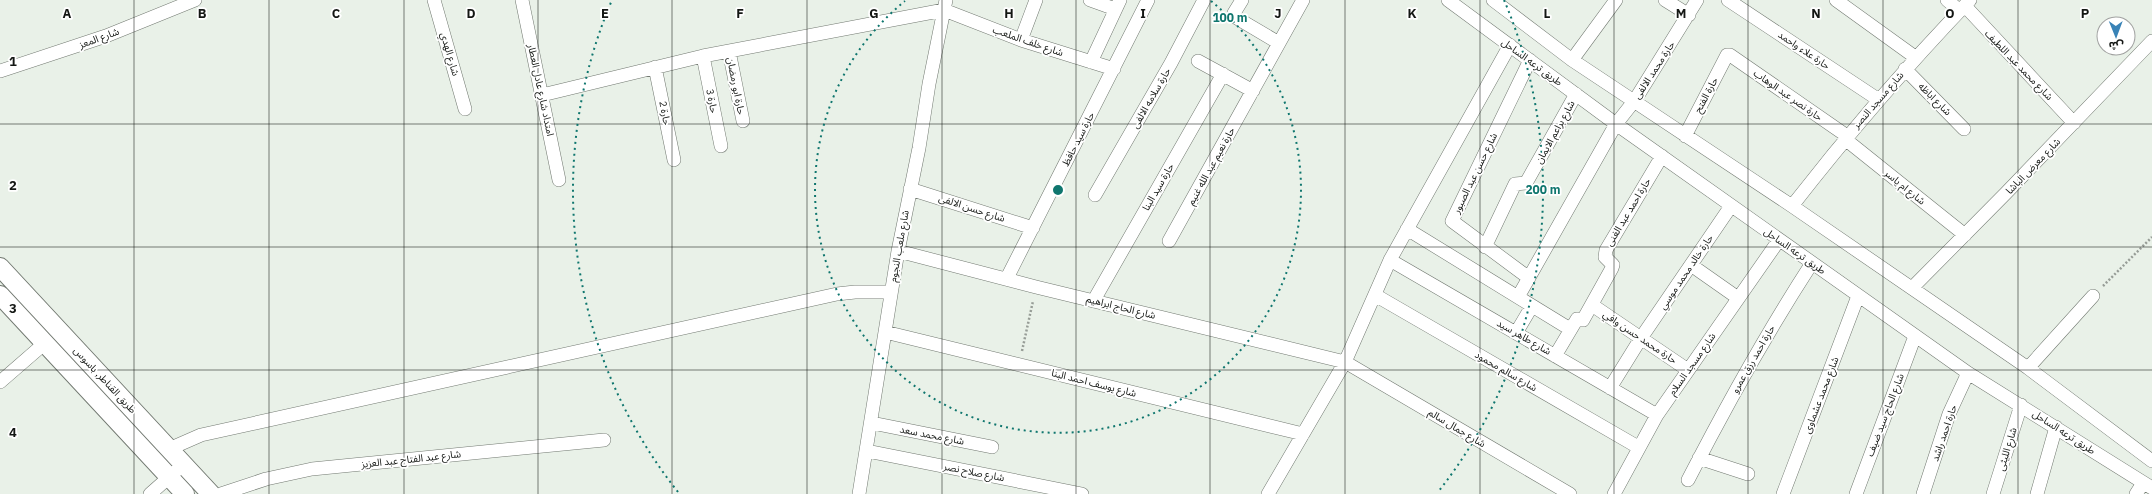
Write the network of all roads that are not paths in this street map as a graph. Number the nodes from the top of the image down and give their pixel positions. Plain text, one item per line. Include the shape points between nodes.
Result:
1 (195, 0) edge
2 (434, 0) edge
3 (522, 0) edge
4 (1036, 0) edge
5 (1090, 0) edge
6 (1148, 0) edge
7 (1204, 0) edge
8 (1242, 0) edge
9 (1303, 0) edge
10 (1448, 0) edge
11 (1616, 0) edge
12 (1665, 0) edge
13 (1697, 0) edge
14 (1728, 0) edge
15 (1836, 0) edge
16 (1947, 0) edge
17 (1496, 1) edge
18 (945, 5) edge
19 (1118, 5) edge
20 (1965, 5) edge
21 (1689, 15) junction
22 (1021, 40) junction
23 (2152, 41) edge
24 (1279, 43) junction
25 (1510, 45) junction
26 (728, 51) junction
27 (1728, 55) joint
28 (703, 56) junction
29 (1916, 57) junction
30 (1530, 60) junction
31 (1572, 60) junction
32 (1198, 61) dead end
33 (1091, 62) junction
34 (655, 67) junction
35 (1114, 69) junction
36 (1905, 69) junction
37 (0, 71) edge
38 (1222, 74) junction
39 (1253, 91) junction
40 (1576, 94) junction
41 (542, 96) junction
42 (1635, 100) junction
43 (1879, 100) junction
44 (465, 109) dead end
45 (743, 121) dead end
46 (2074, 122) junction
47 (1616, 124) junction
48 (1964, 129) dead end
49 (1684, 136) junction
50 (1846, 137) junction
51 (721, 146) dead end
52 (1662, 156) junction
53 (674, 160) dead end
54 (560, 180) dead end
55 (910, 188) junction
56 (1095, 195) dead end
57 (1731, 206) junction
58 (1792, 206) junction
59 (1033, 228) junction
60 (1407, 229) junction
61 (1965, 236) junction
62 (1169, 240) dead end
63 (1779, 240) junction
64 (1485, 247) junction
65 (898, 251) junction
66 (1390, 260) junction
67 (1812, 264) junction
68 (1691, 265) junction
69 (0, 266) edge
70 (1007, 278) junction
71 (1530, 278) junction
72 (1912, 288) junction
73 (891, 292) junction
74 (0, 295) edge
75 (1375, 295) junction
76 (1858, 296) junction
77 (2093, 296) road end
78 (1518, 297) junction
79 (1738, 298) junction
80 (1094, 300) junction
81 (1592, 305) junction
82 (1532, 306) junction
83 (1570, 329) junction
84 (885, 332) junction
85 (1516, 333) junction
86 (1915, 336) junction
87 (1641, 338) junction
88 (45, 343) junction
89 (1555, 356) junction
90 (1345, 362) junction
91 (2028, 368) junction
92 (1688, 370) junction
93 (1968, 373) junction
94 (0, 382) edge
95 (1610, 388) junction
96 (2021, 405) junction
97 (1657, 415) junction
98 (872, 424) junction
99 (2056, 427) junction
100 (1303, 434) junction
101 (604, 440) dead end
102 (992, 447) dead end
103 (1638, 448) junction
104 (169, 449) junction
105 (867, 451) junction
106 (2150, 457) edge
107 (1700, 458) junction
108 (183, 464) junction
109 (1748, 474) dead end
110 (169, 477) junction
111 (1688, 480) dead end
112 (2148, 486) edge
113 (1051, 491) edge
114 (150, 494) edge
115 (185, 494) edge
116 (211, 494) edge
117 (221, 494) edge
118 (860, 494) edge
119 (1082, 494) edge
120 (1268, 494) edge
121 (1570, 494) edge
122 (1614, 494) edge
123 (1783, 494) edge
124 (1856, 494) edge
125 (1923, 494) edge
126 (1993, 494) edge
127 (2037, 494) edge
128 (2136, 494) edge

1 - 37 street, شارع المعز via 106,36
2 - 44 street, شارع الهدي
3 - 41 street, امتداد شارع عادل العطار
4 - 22 street
5 - 19 street
6 - 35 street, حارة سيد حافظ
7 - 56 street, حارة سلامه الالفى
8 - 24 street via 1234,13 1235,18
9 - 24 street, حارة نعيم عبد الله غنيم
10 - 25 street, طريق ترعه الساحل
11 - 31 street
12 - 21 street
13 - 21 street, حارة محمد الالفى
14 - 43 street, حارة علاء واحمد
15 - 29 street
16 - 20 street, شارع محمد عبد اللطيف
17 - 31 street
18 - 22 street, شارع خلف الملعب
18 - 26 street
18 - 55 street, شارع ملعب النجوم
19 - 33 street
20 - 29 street, شارع مسجد النصر
20 - 46 street, شارع محمد عبد اللطيف
21 - 42 street, حارة محمد الالفى
22 - 33 street, شارع خلف الملعب
23 - 46 street, شارع معرض الباشا
24 - 39 street, حارة نعيم عبد الله غنيم
25 - 30 street, طريق ترعه الساحل
25 - 60 street
26 - 28 street
26 - 45 street, حارة ابو رمضان
27 - 49 street, حارة الفتح
27 - 50 street, حارة نصر عبد الوهاب
28 - 34 street
28 - 51 street, حارة 3
29 - 36 street, شارع مسجد النصر
30 - 40 street, طريق ترعه الساحل
30 - 64 street, شارع حسن عبد الصبور via 1452,221
31 - 42 street
32 - 38 street
33 - 35 street, شارع خلف الملعب
34 - 41 street
34 - 53 street, حارة 2
35 - 59 street, حارة سيد حافظ
36 - 43 street, شارع مسجد النصر
36 - 48 street, شارع اباظه
38 - 39 street
38 - 80 street, حارة سيد البنا
39 - 62 street, حارة نعيم عبد الله غنيم
40 - 47 street, طريق ترعه الساحل
40 - 64 street, شارع براعم الايمان via 1526,183 1515,184
41 - 54 street, امتداد شارع عادل العطار
42 - 47 street, حارة محمد الالفى
42 - 49 street
43 - 50 street, شارع مسجد النصر
46 - 61 street, شارع معرض الباشا
47 - 52 street, طريق ترعه الساحل
47 - 71 street, حارة محمد الالفى
49 - 58 street
50 - 58 street, شارع مسجد النصر
50 - 61 street, شارع ام ياسر
52 - 57 street, طريق ترعه الساحل
52 - 81 street, حارة احمد عبد الغنى via 1606,250 1605,257 1613,265
55 - 59 street, شارع حسن الالفى
55 - 65 street, شارع ملعب النجوم
57 - 63 street, طريق ترعه الساحل
57 - 68 street, حارة خالد محمد موسي
58 - 72 street
59 - 70 street, حارة سيد حافظ
60 - 66 street
60 - 78 street
61 - 72 street, شارع معرض الباشا
63 - 67 street, طريق ترعه الساحل
63 - 79 street, شارع مسجد السلام
64 - 71 street, شارع حسن عبد الصبور
65 - 70 street, شارع الحاج ابراهيم
65 - 73 street, شارع ملعب النجوم
66 - 75 street
66 - 85 street, شارع طاهر سيد
67 - 76 street, طريق ترعه الساحل
67 - 107 street, حارة احمد رزق عمرو via 1772,326
68 - 79 street
68 - 87 street, حارة خالد محمد موسي
69 - 104 main road, طريق القناطر, باسوس
70 - 80 street, شارع الحاج ابراهيم
71 - 78 street, حارة محمد الالفى
72 - 91 street
73 - 84 street, شارع ملعب النجوم
73 - 104 street via 837,294 200,436
74 - 88 main road, طريق القناطر, باسوس
75 - 90 street
75 - 103 street, شارع سالم محمود
76 - 86 street, طريق ترعه الساحل
76 - 123 street, شارع محمد عشماوى
77 - 91 street
78 - 82 street
79 - 92 street, شارع مسجد السلام
80 - 90 street, شارع الحاج ابراهيم
81 - 83 street via 1583,320 1577,318
81 - 87 street, حارة محمد حسن وافي
82 - 83 street
82 - 85 street
83 - 89 street
84 - 98 street, شارع ملعب النجوم
84 - 100 street, شارع يوسف احمد البنا
85 - 89 street, شارع طاهر سيد
86 - 93 street, طريق ترعه الساحل
86 - 124 street, شارع الحاج سيد ضيف
87 - 92 street, حارة محمد حسن وافي
87 - 95 street, حارة خالد محمد موسي
88 - 94 street
88 - 110 main road, طريق القناطر, باسوس
89 - 95 street, شارع طاهر سيد
90 - 100 street
90 - 121 street, شارع جمال سالم
91 - 106 street
92 - 97 street, شارع مسجد السلام
93 - 96 street, طريق ترعه الساحل
93 - 125 street, حارة احمد راشد via 1949,414
95 - 97 street, شارع طاهر سيد
96 - 99 street, طريق ترعه الساحل
96 - 126 street, شارع الليثى
97 - 103 street, شارع مسجد السلام
98 - 102 street, شارع محمد سعد
98 - 105 street, شارع ملعب النجوم
99 - 112 street, طريق ترعه الساحل
99 - 127 street
100 - 120 street
101 - 117 street, شارع عبد الفتاح عبد العزيز via 312,469 266,479
103 - 122 street, شارع مسجد السلام
104 - 108 main road, طريق القناطر, باسوس
105 - 113 street, شارع صلاح نصر
105 - 118 street, شارع ملعب النجوم
107 - 109 street
107 - 111 street, حارة احمد رزق عمرو
108 - 110 street
108 - 116 main road, طريق القناطر, باسوس
110 - 114 street
110 - 115 main road, طريق القناطر, باسوس
112 - 128 street
113 - 119 street, شارع صلاح نصر

